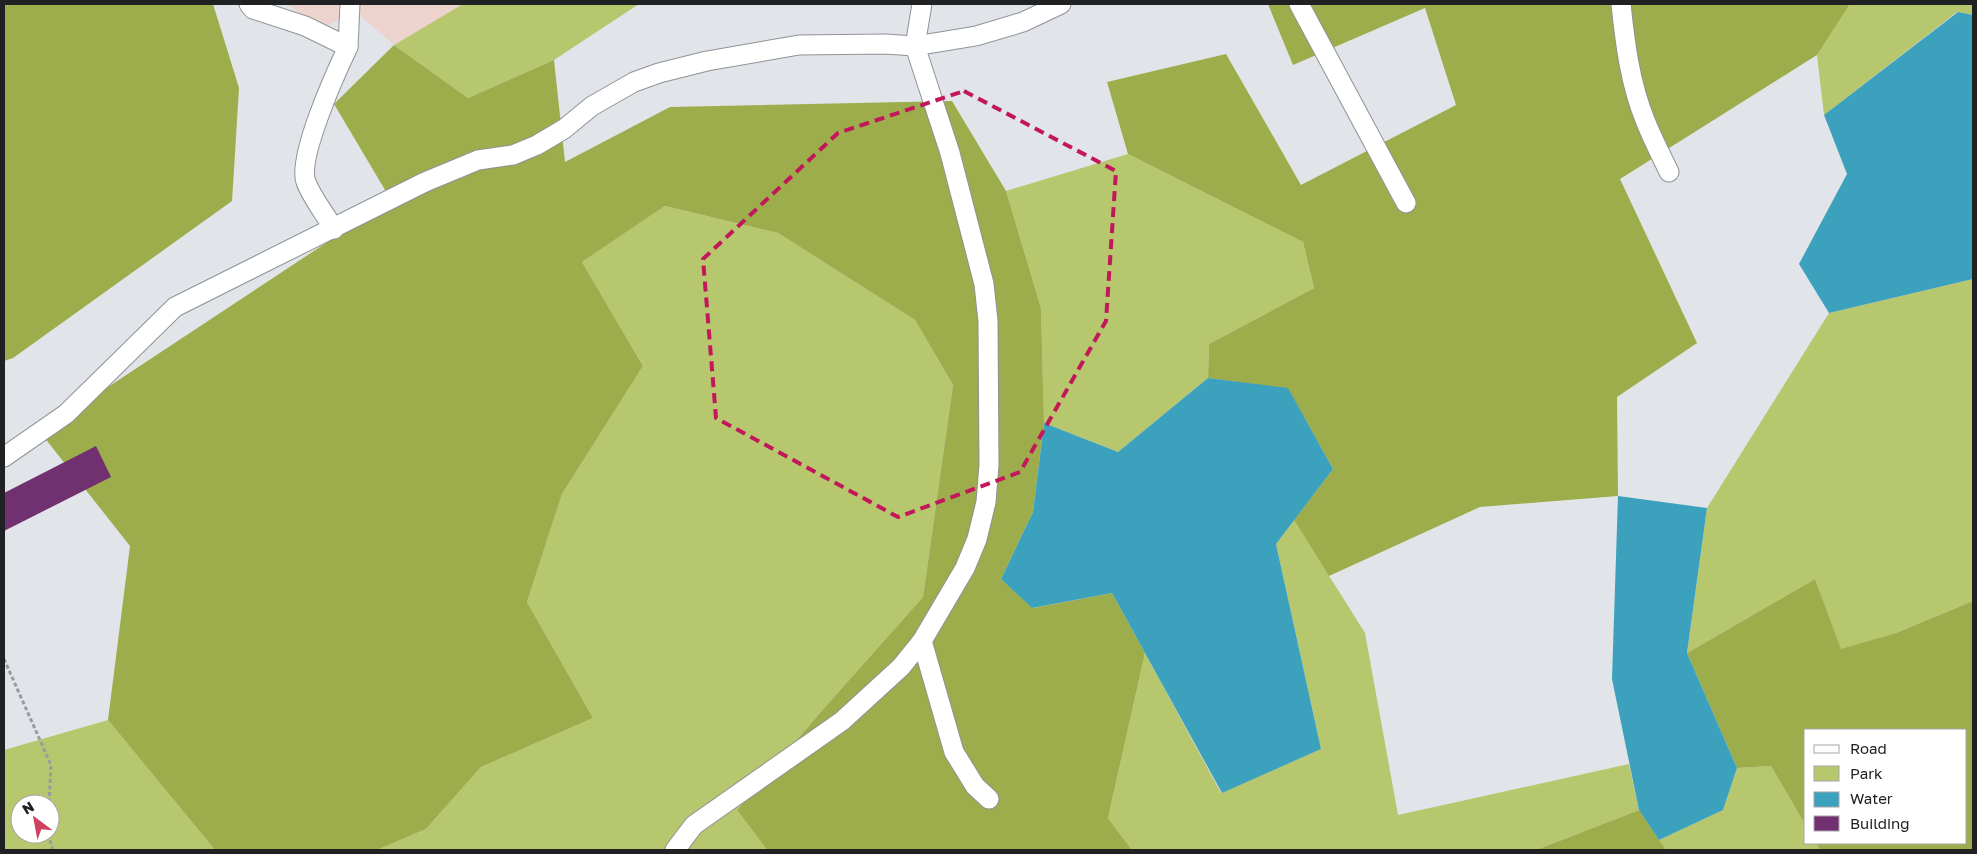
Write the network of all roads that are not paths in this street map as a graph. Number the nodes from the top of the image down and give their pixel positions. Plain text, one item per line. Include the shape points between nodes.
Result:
1 (249, 4) edge
2 (350, 4) edge
3 (922, 4) edge
4 (1061, 4) edge
5 (1299, 4) edge
6 (1621, 4) edge
7 (915, 46) junction
8 (348, 47) junction
9 (1669, 172) dead end
10 (1406, 203) dead end
11 (334, 229) junction
12 (4, 457) edge
13 (922, 641) junction
14 (989, 799) dead end
15 (675, 850) edge

1 - 8 street via 253,9 305,26
2 - 8 street
3 - 7 street
4 - 7 street via 1023,22 976,36
5 - 10 street
6 - 9 street via 1634,87
7 - 11 street via 799,45 659,73 634,82 592,106 564,129 537,145 513,155 478,160 425,182
7 - 13 street via 950,153 984,284 988,331 989,465 986,502 977,539 965,568
8 - 11 street via 325,98 304,168 306,182
11 - 12 street via 175,307 66,414
13 - 14 street via 954,752 975,786
13 - 15 street via 901,667 842,721 694,825

